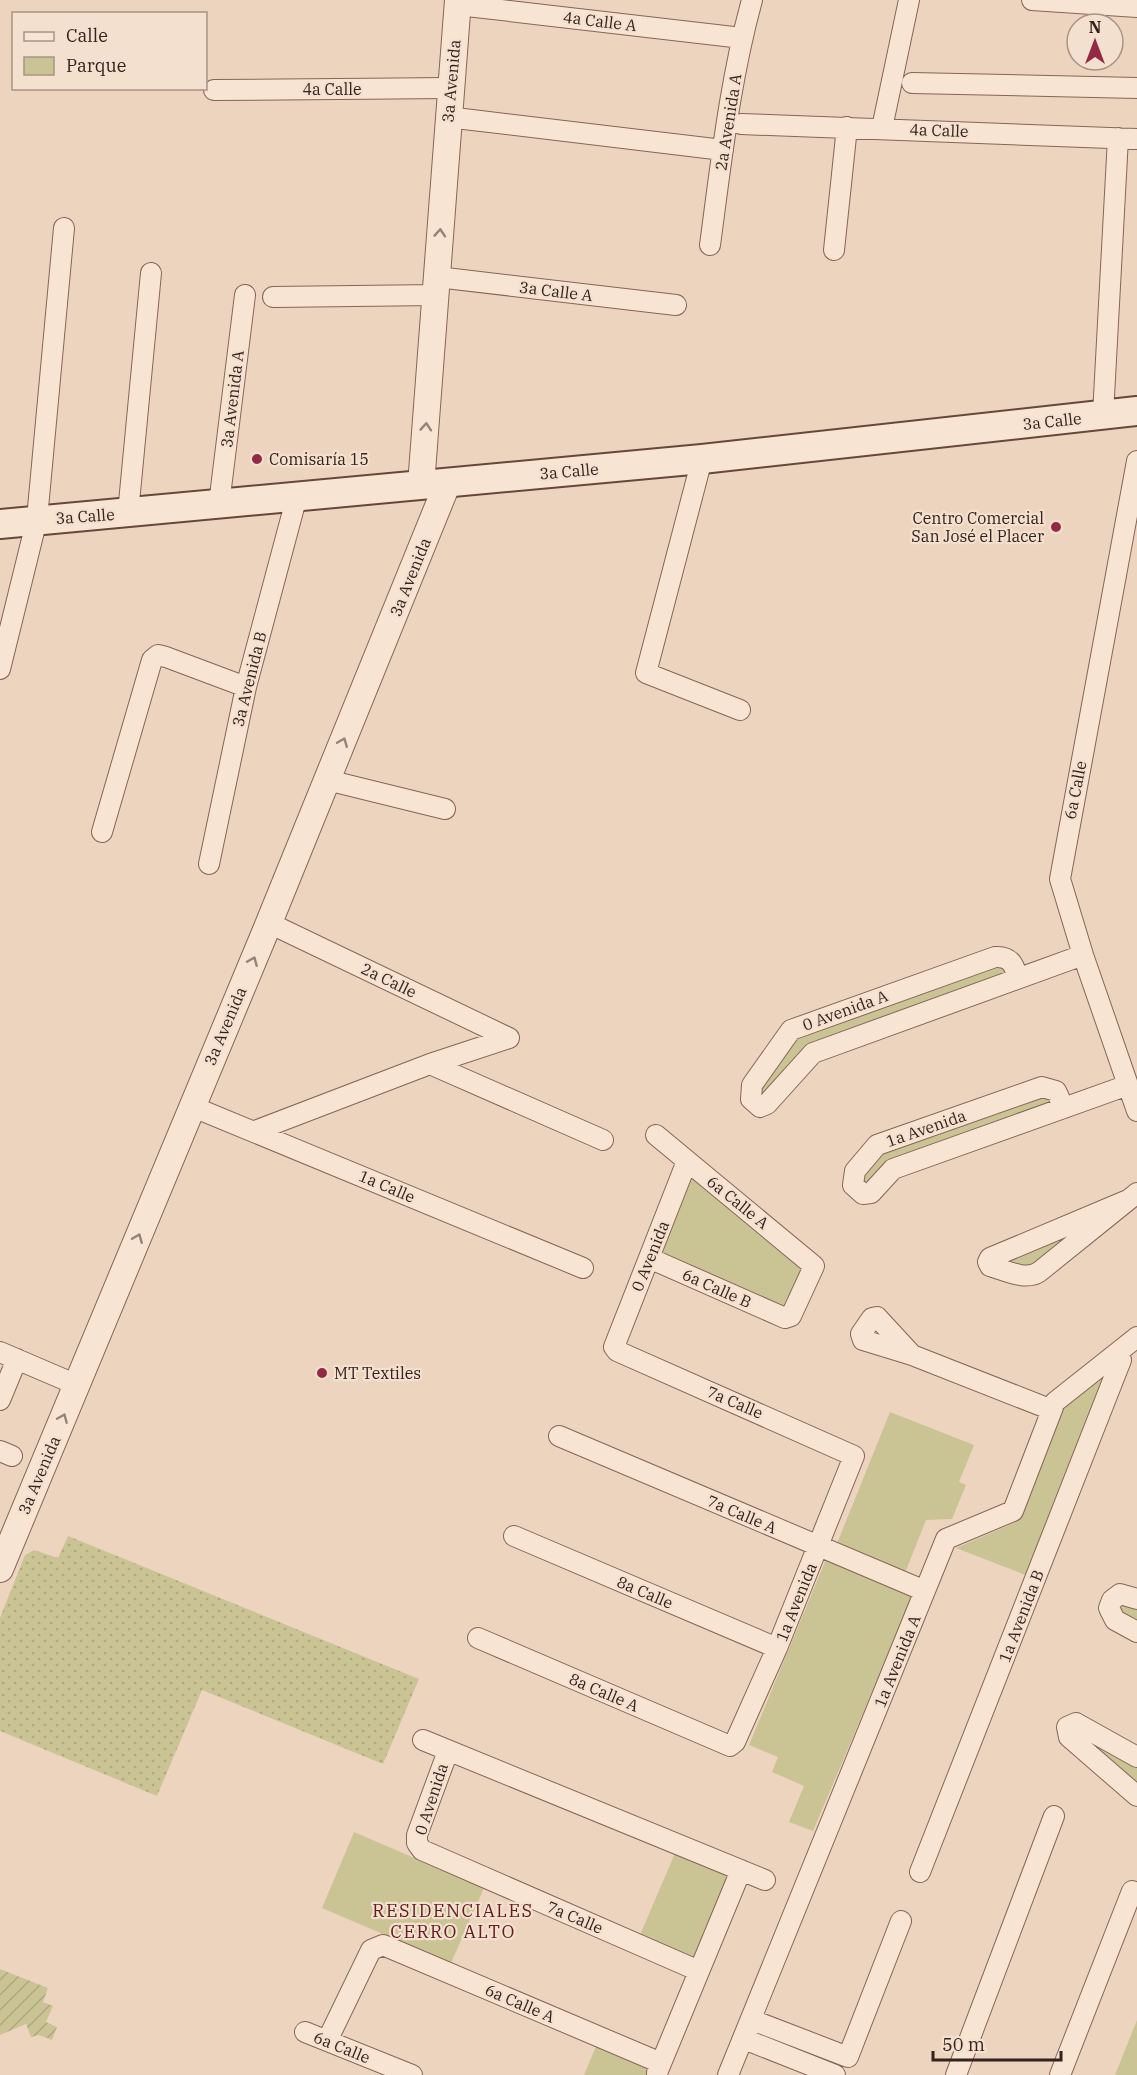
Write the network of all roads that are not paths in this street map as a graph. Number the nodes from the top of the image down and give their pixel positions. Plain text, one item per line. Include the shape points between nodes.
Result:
1 (752, 0) edge
2 (909, 0) edge
3 (1032, 0) edge
4 (458, 2) edge
5 (1137, 7) edge
6 (742, 38) junction
7 (912, 83) dead end
8 (450, 88) junction
9 (1137, 88) edge
10 (214, 90) dead end
11 (447, 117) junction
12 (741, 124) dead end
13 (848, 127) junction
14 (882, 128) junction
15 (1127, 138) edge
16 (723, 150) junction
17 (64, 228) dead end
18 (710, 245) dead end
19 (834, 250) dead end
20 (151, 273) dead end
21 (436, 286) junction
22 (245, 295) dead end
23 (273, 297) dead end
24 (676, 305) dead end
25 (1137, 411) edge
26 (1103, 415) junction
27 (702, 459) junction
28 (1137, 461) edge
29 (434, 484) junction
30 (297, 496) junction
31 (219, 504) junction
32 (128, 513) junction
33 (37, 519) junction
34 (0, 524) edge
35 (0, 669) edge
36 (246, 687) junction
37 (740, 710) dead end
38 (327, 780) junction
39 (444, 809) dead end
40 (102, 832) dead end
41 (209, 864) dead end
42 (269, 923) junction
43 (1083, 955) junction
44 (1018, 978) junction
45 (430, 1065) junction
46 (1128, 1085) junction
47 (191, 1106) junction
48 (1064, 1108) junction
49 (1137, 1109) edge
50 (255, 1131) junction
51 (656, 1135) dead end
52 (603, 1140) dead end
53 (687, 1161) junction
54 (1132, 1197) edge
55 (649, 1258) junction
56 (583, 1268) dead end
57 (785, 1318) joint
58 (1137, 1337) edge
59 (617, 1351) joint
60 (912, 1354) dead end
61 (8, 1356) edge
62 (1122, 1360) edge
63 (77, 1385) junction
64 (0, 1400) edge
65 (1052, 1410) junction
66 (559, 1436) dead end
67 (853, 1454) joint
68 (513, 1536) dead end
69 (819, 1546) junction
70 (0, 1569) edge
71 (925, 1591) junction
72 (1137, 1599) edge
73 (1137, 1632) edge
74 (478, 1638) dead end
75 (777, 1648) junction
76 (423, 1740) dead end
77 (730, 1746) joint
78 (448, 1751) junction
79 (1137, 1757) edge
80 (1137, 1796) edge
81 (1054, 1816) dead end
82 (419, 1847) joint
83 (741, 1870) junction
84 (920, 1872) dead end
85 (765, 1880) dead end
86 (1132, 1891) dead end
87 (901, 1922) dead end
88 (699, 1971) junction
89 (752, 2020) junction
90 (305, 2032) dead end
91 (744, 2038) junction
92 (327, 2041) junction
93 (659, 2069) edge
94 (412, 2075) edge
95 (728, 2075) edge
96 (835, 2075) edge
97 (956, 2075) edge
98 (1060, 2075) edge

1 - 6 street, 2a Avenida A
2 - 14 street
3 - 5 street
4 - 6 street, 4a Calle A
4 - 8 street, 3a Avenida
6 - 16 street, 2a Avenida A
7 - 9 street
8 - 10 street, 4a Calle
8 - 11 street, 3a Avenida
11 - 16 street
21 -> 11 street, 3a Avenida
12 - 13 street, 4a Calle
13 - 14 street, 4a Calle
13 - 19 street
14 - 15 street, 4a Calle
15 - 26 street
16 - 18 street, 2a Avenida A
17 - 33 street
20 - 32 street
21 - 23 street, 3a Calle A
21 - 24 street, 3a Calle A
29 -> 21 street, 3a Avenida
22 - 31 street, 3a Avenida A
25 - 26 main road, 3a Calle
26 - 27 main road, 3a Calle
27 - 29 main road, 3a Calle
27 - 37 street via 646,673
28 - 43 street, 6a Calle via 1061,869 1062,887
29 - 30 main road, 3a Calle
38 -> 29 street, 3a Avenida
30 - 31 main road, 3a Calle
30 - 36 street, 3a Avenida B
31 - 32 main road, 3a Calle
32 - 33 main road, 3a Calle
33 - 34 main road, 3a Calle
33 - 35 street
36 - 40 street via 166,657 158,655 152,660
36 - 41 street, 3a Avenida B
38 - 39 street
38 - 42 street, 3a Avenida
42 - 45 street, 2a Calle via 509,1038
47 -> 42 street, 3a Avenida
43 - 44 street, 0 Avenida A
43 - 46 street, 6a Calle
44 - 44 street, 0 Avenida A via 813,1053 767,1104 760,1107 751,1100 752,1085 791,1030 995,957 1012,962
45 - 50 street
45 - 52 street
46 - 48 street, 1a Avenida
46 - 49 street, 6a Calle
47 - 50 street, 1a Calle
63 -> 47 street, 3a Avenida
48 - 48 street, 1a Avenida via 892,1169 871,1193 862,1194 853,1185 855,1172 877,1145 1042,1087 1056,1091
50 - 56 street, 1a Calle
51 - 53 street, 6a Calle A
53 - 55 street, 0 Avenida
53 - 57 street, 6a Calle A via 811,1261 813,1271 791,1316
54 - 54 street via 1034,1276 990,1266 988,1262
55 - 57 street, 6a Calle B
55 - 59 street, 0 Avenida via 615,1342
58 - 62 street, 1a Avenida A
59 - 67 street, 7a Calle
60 - 65 street
61 - 63 street
61 - 64 street
62 - 65 street, 1a Avenida A via 1055,1402
62 - 84 street, 1a Avenida B
70 -> 63 street, 3a Avenida
65 - 71 street, 1a Avenida A via 1013,1511 946,1539
66 - 69 street, 7a Calle A
67 - 69 street, 1a Avenida
68 - 75 street, 8a Calle
69 - 71 street, 7a Calle A
69 - 75 street, 1a Avenida
71 - 89 street, 1a Avenida A
72 - 73 street via 1120,1594 1109,1608 1115,1620
74 - 77 street, 8a Calle A
75 - 77 street, 1a Avenida
76 - 78 street
78 - 82 street, 0 Avenida via 417,1835
78 - 83 street
79 - 80 street via 1076,1723 1067,1727 1069,1737
81 - 97 street
82 - 88 street, 7a Calle
83 - 85 street
83 - 88 street
86 - 98 street
87 - 89 street via 848,2057
88 - 93 street
89 - 91 street, 1a Avenida A
90 - 92 street, 6a Calle
91 - 95 street, 1a Avenida A
91 - 96 street
92 - 93 street, 6a Calle A via 371,1950 387,1946
92 - 94 street, 6a Calle

